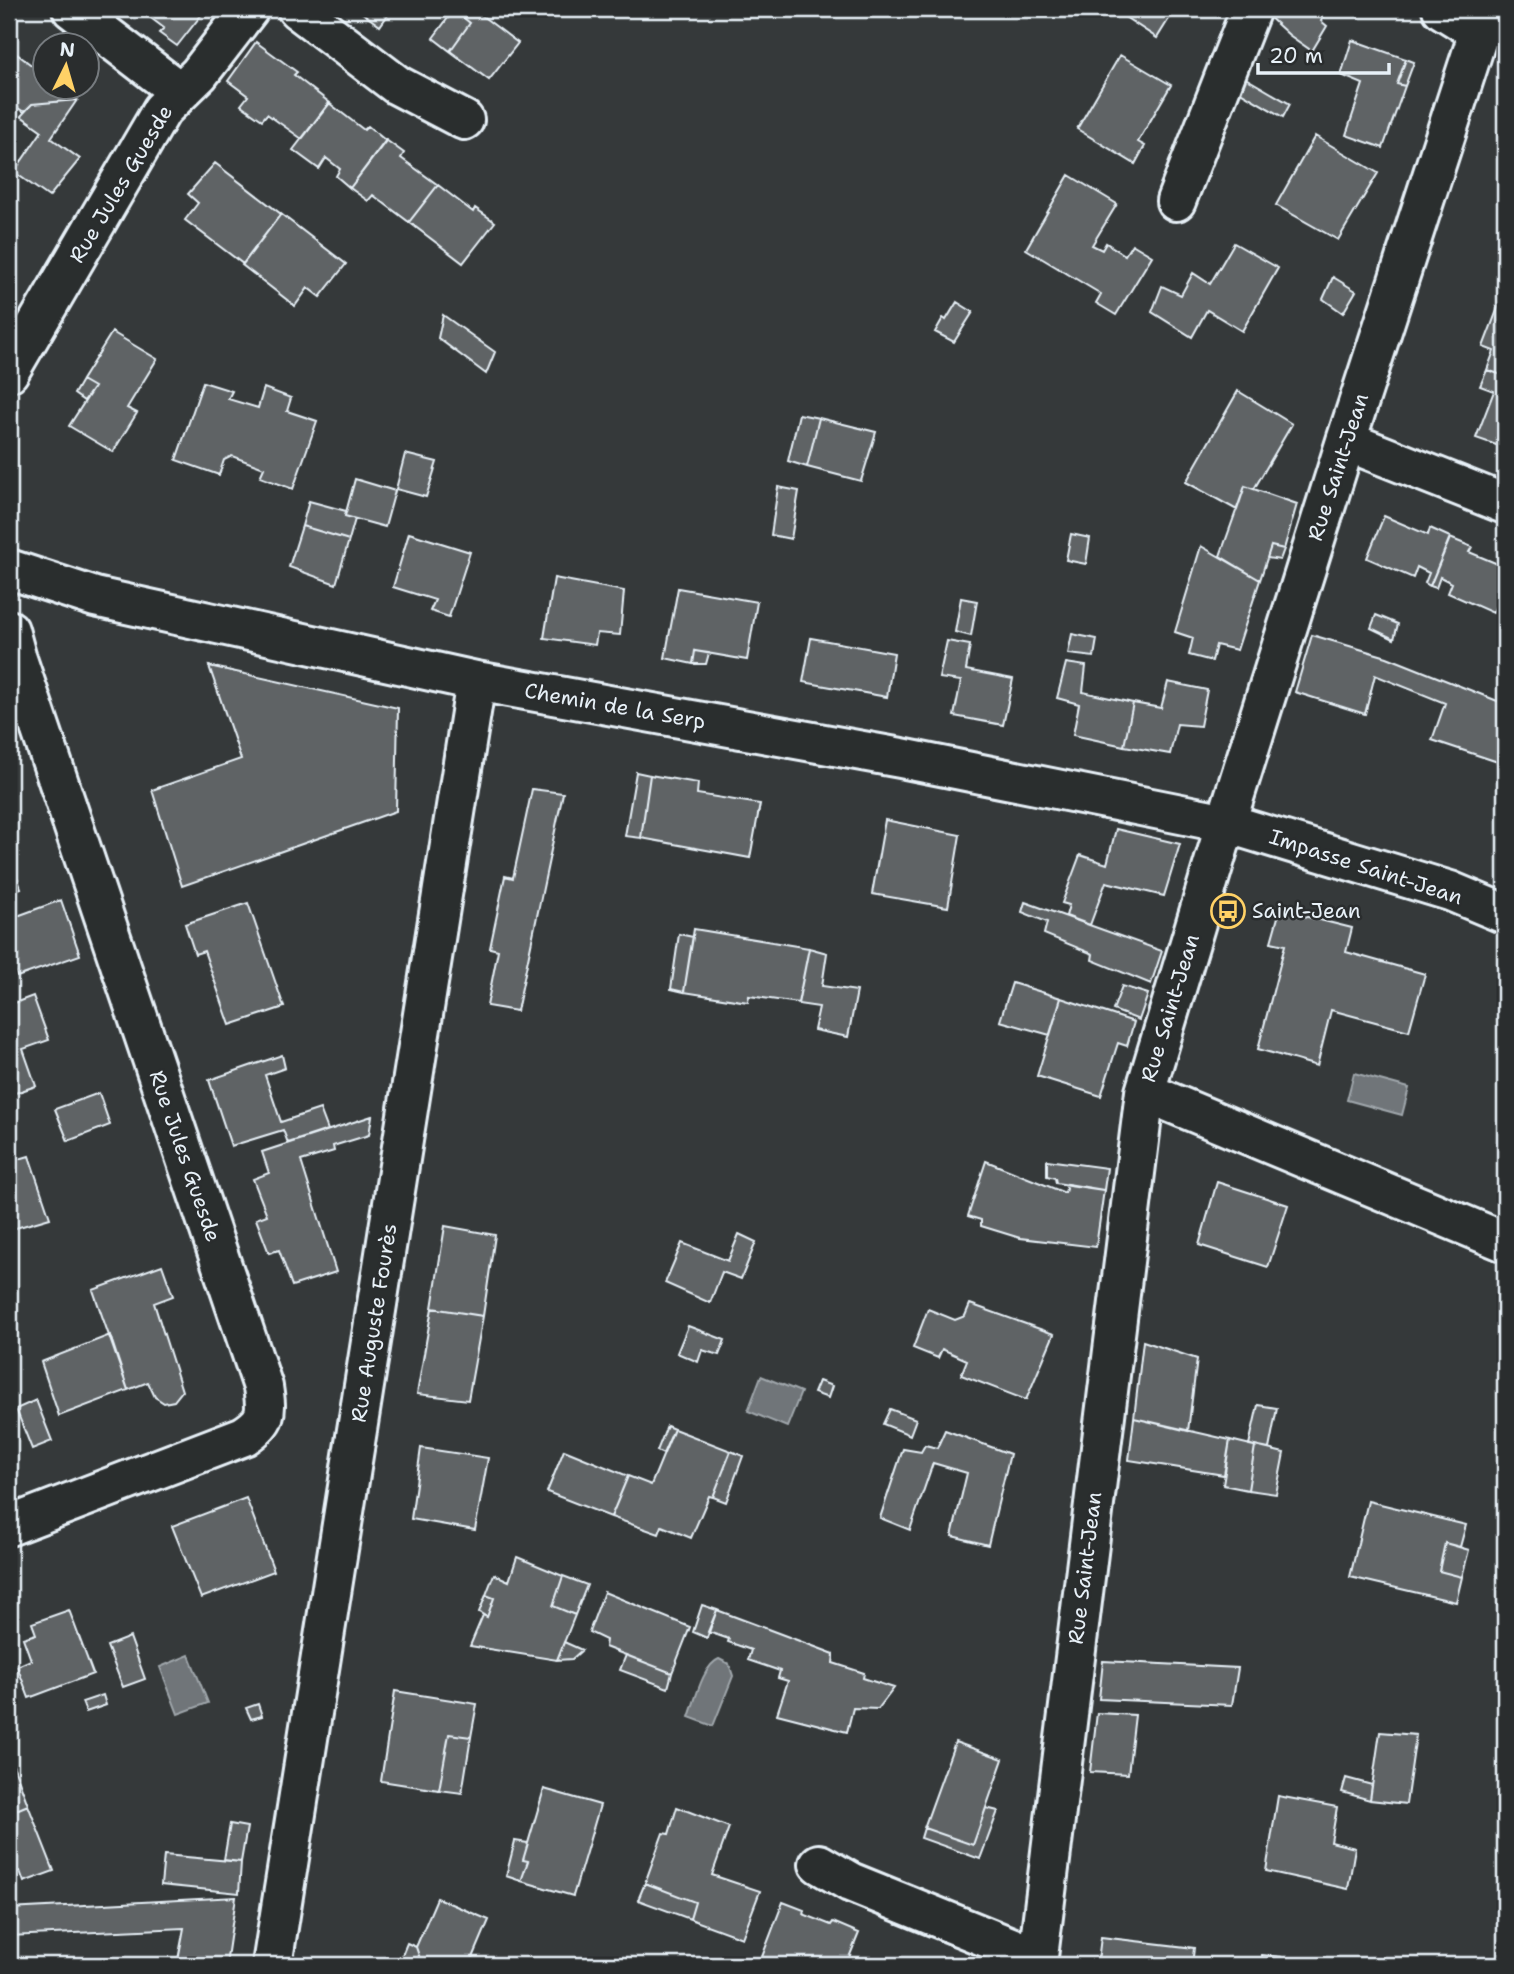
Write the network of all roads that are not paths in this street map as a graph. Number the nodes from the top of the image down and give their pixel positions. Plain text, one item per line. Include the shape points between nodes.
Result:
1 (72, 9) edge
2 (249, 9) edge
3 (298, 9) edge
4 (1251, 9) edge
5 (1442, 9) edge
6 (1486, 21) edge
7 (180, 92) junction
8 (464, 120) dead end
9 (1176, 201) dead end
10 (9, 372) edge
11 (1346, 441) junction
12 (1505, 504) edge
13 (11, 580) edge
14 (9, 630) edge
15 (476, 681) junction
16 (1226, 823) junction
17 (1505, 914) edge
18 (1145, 1092) junction
19 (1505, 1242) edge
20 (9, 1526) edge
21 (819, 1864) dead end
22 (1038, 1962) edge
23 (272, 1965) edge

1 - 7 street
2 - 7 street, Rue Jules Guesde
3 - 8 street via 397,85
4 - 9 street
5 - 6 street
6 - 11 street, Rue Saint-Jean
7 - 10 street, Rue Jules Guesde via 162,110
11 - 12 street
11 - 16 street, Rue Saint-Jean
13 - 15 street, Chemin de la Serp
14 - 20 street, Rue Jules Guesde via 263,1387 266,1408 259,1426 244,1436
15 - 16 street, Chemin de la Serp
15 - 23 street, Rue Auguste Fourès
16 - 17 street, Impasse Saint-Jean via 1450,891
16 - 18 street, Rue Saint-Jean
18 - 19 street
18 - 22 street, Rue Saint-Jean
21 - 22 street via 850,1882

